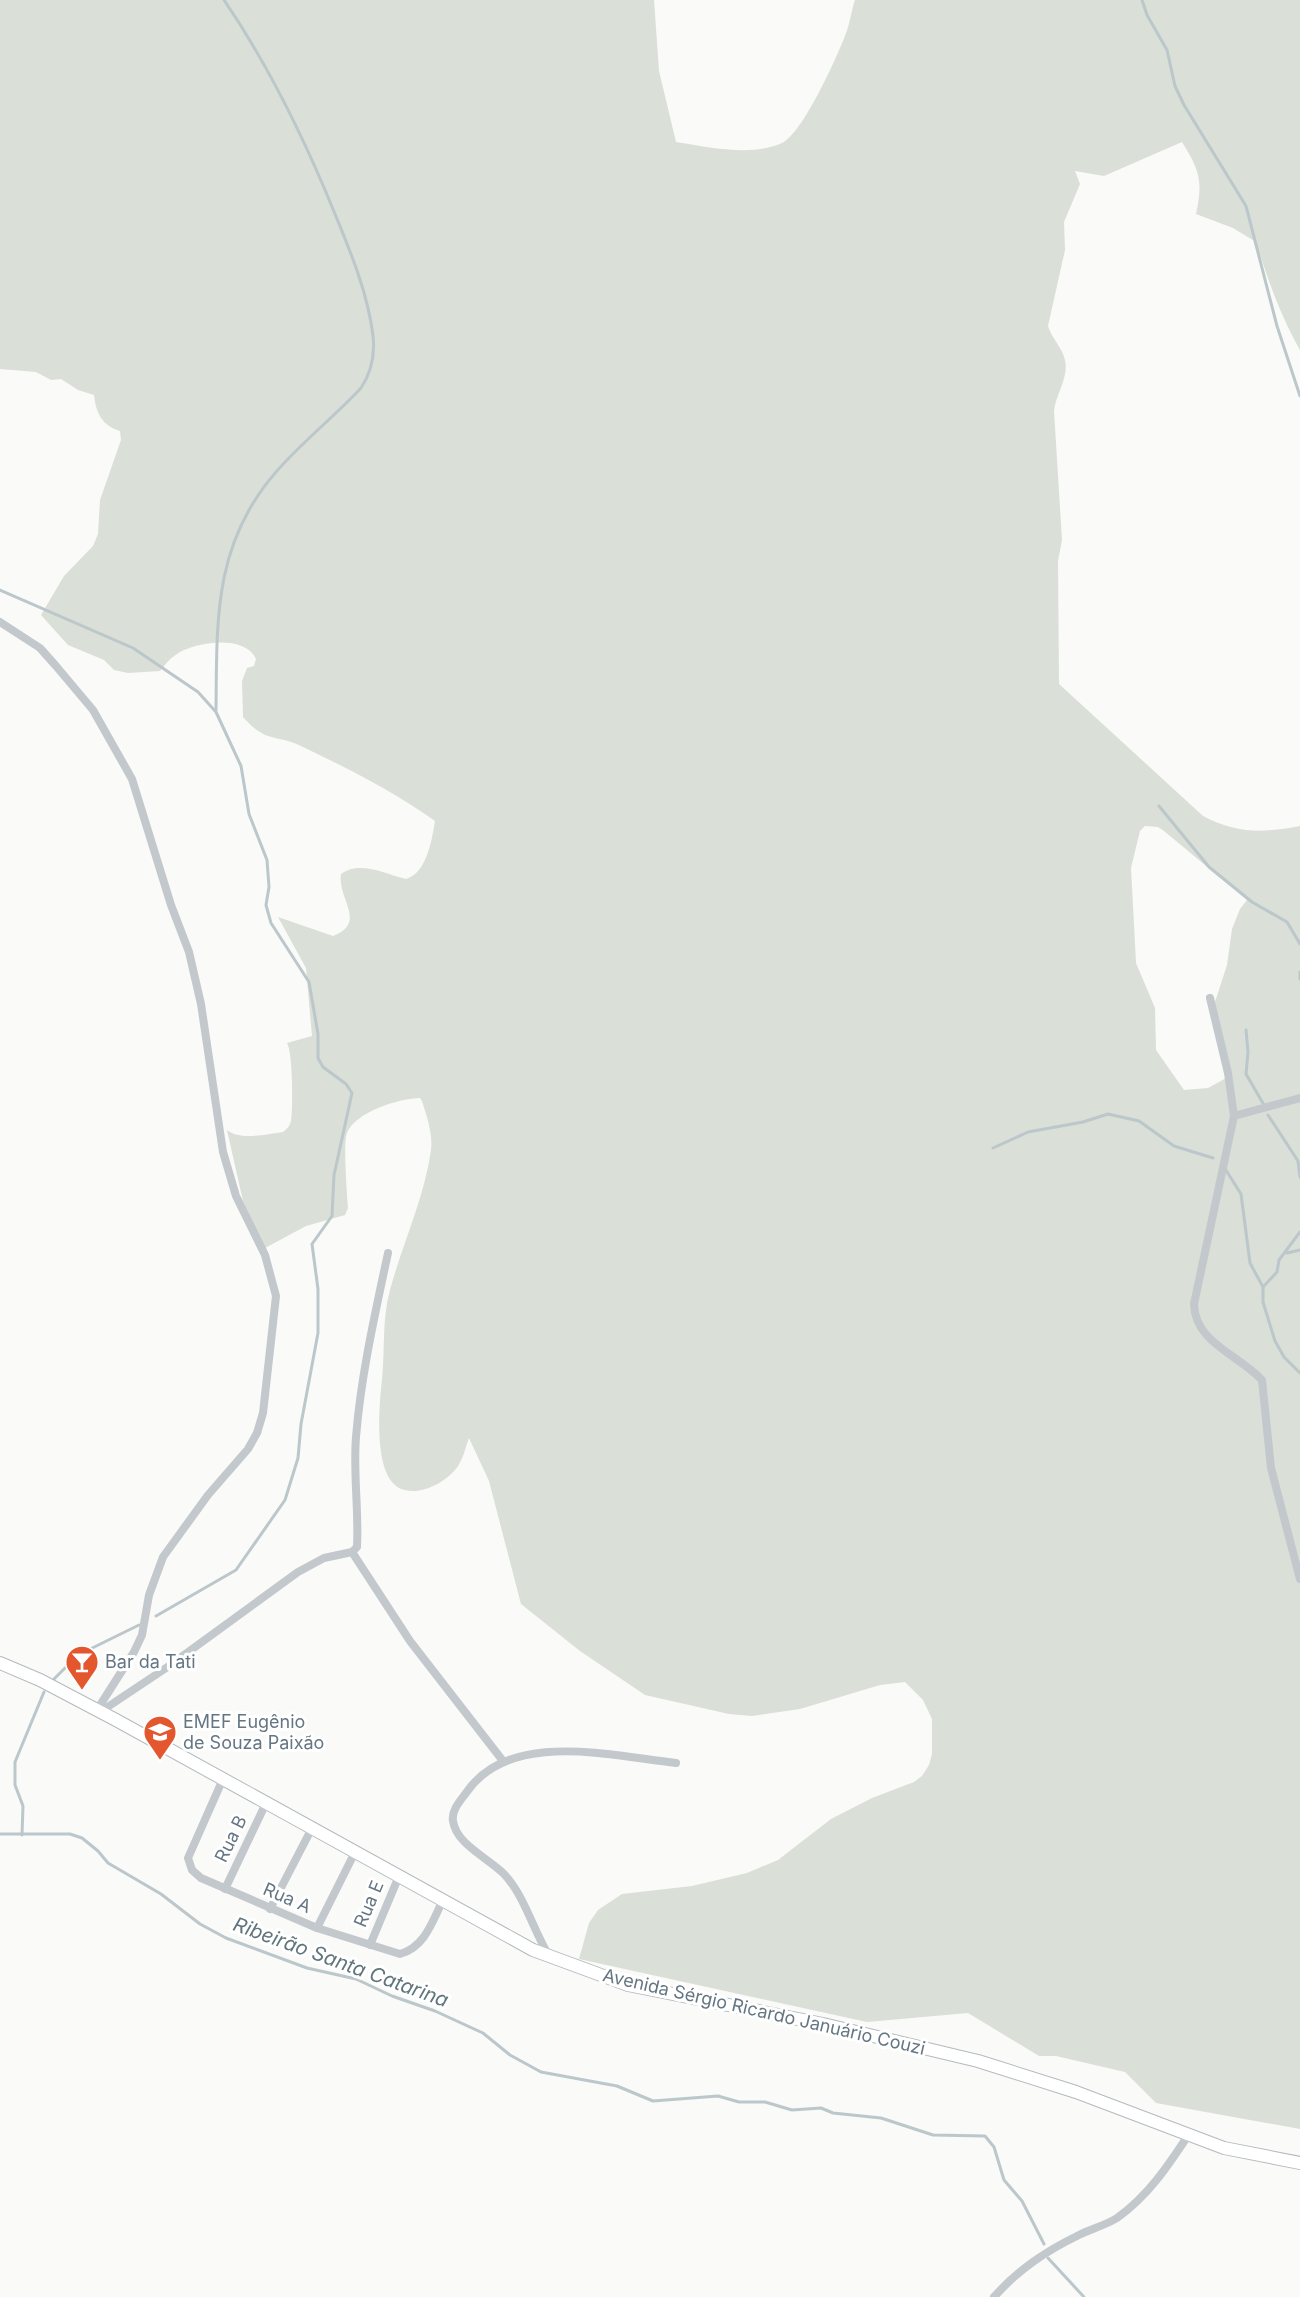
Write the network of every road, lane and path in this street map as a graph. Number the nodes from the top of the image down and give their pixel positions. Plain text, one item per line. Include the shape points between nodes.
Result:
1 (0, 622) edge
2 (1210, 998) dead end
3 (1300, 1098) edge
4 (1234, 1116) junction
5 (388, 1253) dead end
6 (352, 1552) junction
7 (1300, 1579) edge
8 (0, 1663) edge
9 (98, 1711) junction
10 (503, 1761) junction
11 (676, 1763) dead end
12 (223, 1779) junction
13 (266, 1803) junction
14 (312, 1828) junction
15 (355, 1852) junction
16 (399, 1876) junction
17 (225, 1889) junction
18 (443, 1900) junction
19 (270, 1909) junction
20 (317, 1928) junction
21 (370, 1945) junction
22 (549, 1957) junction
23 (1189, 2134) junction
24 (1300, 2163) edge
25 (994, 2297) edge

1 - 9 street via 40,648 93,710 132,779 189,952 201,1004 223,1152 236,1196 265,1255 276,1296 263,1413 257,1432 248,1449 202,1502 163,1557 149,1595 142,1635
2 - 4 street
3 - 4 street
4 - 7 street via 1194,1318 1207,1337 1262,1380 1270,1468
5 - 6 street via 367,1348 356,1437 357,1547
6 - 9 street via 324,1558 298,1572 169,1666
6 - 10 street via 410,1641
8 - 9 street, Avenida Sérgio Ricardo Januário Couzi
9 - 12 street, Avenida Sérgio Ricardo Januário Couzi
10 - 11 street via 547,1751
10 - 22 street via 471,1786 452,1819 465,1841 508,1878
12 - 13 street, Avenida Sérgio Ricardo Januário Couzi
12 - 17 street, Rua A via 188,1858 201,1878
13 - 14 street, Avenida Sérgio Ricardo Januário Couzi
13 - 17 street, Rua B
14 - 15 street, Avenida Sérgio Ricardo Januário Couzi
14 - 19 street
15 - 16 street, Avenida Sérgio Ricardo Januário Couzi
15 - 20 street
16 - 18 street, Avenida Sérgio Ricardo Januário Couzi
16 - 21 street, Rua E
17 - 19 street, Rua A
18 - 21 street, Rua A via 416,1948 400,1954
18 - 22 street, Avenida Sérgio Ricardo Januário Couzi
19 - 20 street, Rua A
20 - 21 street, Rua A
22 - 23 street, Avenida Sérgio Ricardo Januário Couzi via 628,1985 978,2061
23 - 24 street, Avenida Sérgio Ricardo Januário Couzi via 1224,2148
23 - 25 street via 1164,2172 1116,2219 1036,2258

